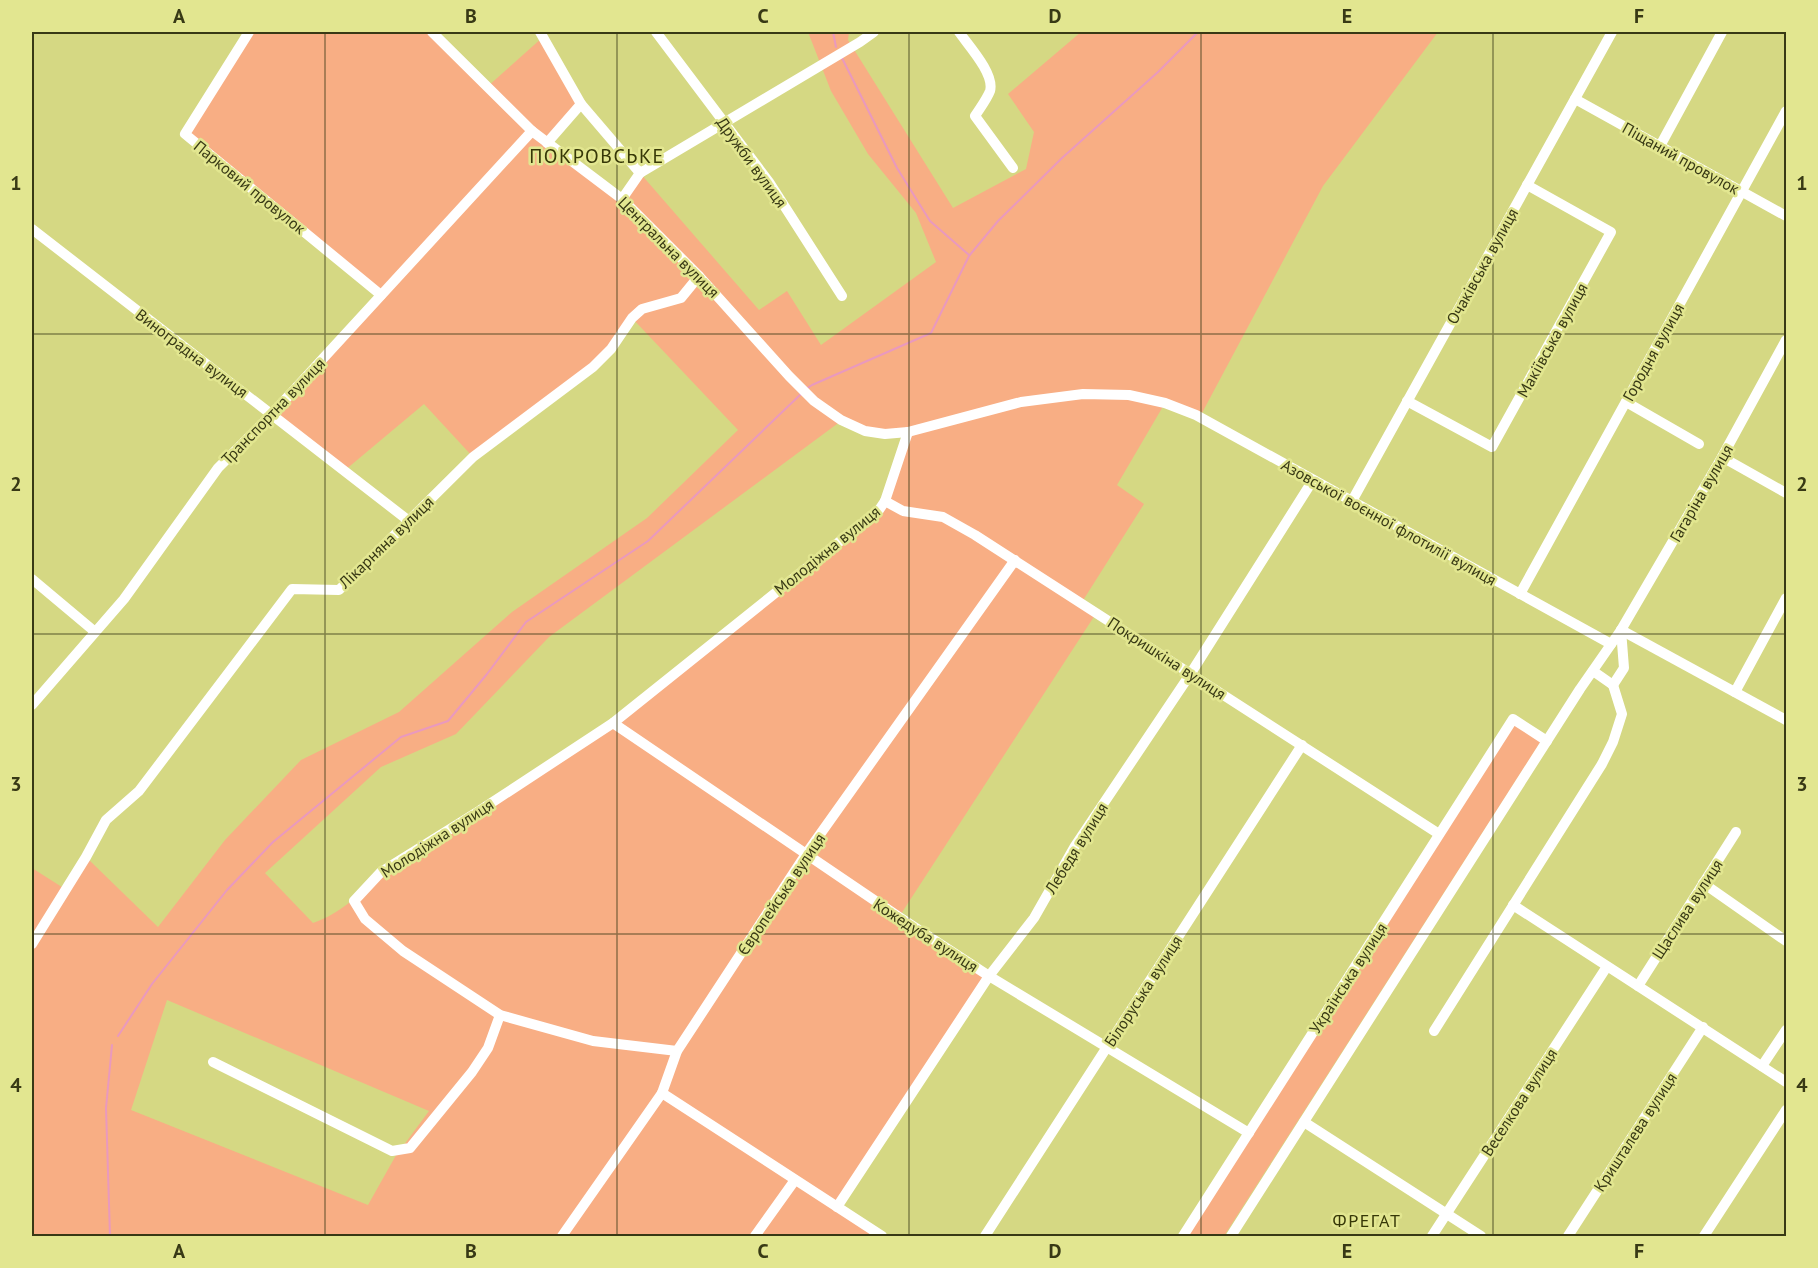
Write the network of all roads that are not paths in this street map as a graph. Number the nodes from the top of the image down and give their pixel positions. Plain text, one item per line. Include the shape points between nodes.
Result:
1 (249, 32) edge
2 (432, 32) edge
3 (540, 32) edge
4 (656, 32) edge
5 (874, 32) edge
6 (959, 32) edge
7 (1612, 32) edge
8 (1722, 32) edge
9 (1575, 99) junction
10 (581, 104) junction
11 (1786, 111) edge
12 (724, 124) junction
13 (532, 131) junction
14 (547, 143) junction
15 (1660, 146) junction
16 (1013, 168) dead end
17 (640, 172) junction
18 (1527, 185) junction
19 (1742, 191) junction
20 (622, 199) junction
21 (1786, 216) edge
22 (32, 229) edge
23 (699, 276) junction
24 (381, 295) junction
25 (842, 296) dead end
26 (1786, 340) edge
27 (1407, 401) junction
28 (1626, 402) junction
29 (272, 414) junction
30 (908, 432) junction
31 (1699, 444) dead end
32 (1722, 457) junction
33 (1312, 482) junction
34 (1786, 493) edge
35 (885, 501) junction
36 (1352, 501) junction
37 (409, 521) junction
38 (1015, 560) junction
39 (32, 579) edge
40 (1520, 594) junction
41 (1786, 598) edge
42 (1622, 630) junction
43 (94, 632) junction
44 (1611, 644) junction
45 (1593, 671) junction
46 (1191, 673) junction
47 (1613, 685) junction
48 (1735, 692) junction
49 (32, 705) edge
50 (1786, 720) edge
51 (613, 723) junction
52 (1547, 741) junction
53 (1302, 745) junction
54 (1736, 832) dead end
55 (1439, 834) junction
56 (806, 854) junction
57 (1703, 883) junction
58 (1513, 905) junction
59 (1786, 941) edge
60 (32, 944) edge
61 (1606, 968) dead end
62 (989, 976) junction
63 (1638, 986) junction
64 (500, 1015) junction
65 (1703, 1028) junction
66 (1786, 1030) edge
67 (1434, 1031) dead end
68 (1107, 1047) junction
69 (677, 1051) junction
70 (213, 1062) dead end
71 (1762, 1066) junction
72 (1786, 1082) edge
73 (662, 1094) junction
74 (1786, 1110) edge
75 (1304, 1122) junction
76 (1249, 1133) junction
77 (795, 1180) junction
78 (837, 1207) junction
79 (1447, 1214) junction
80 (562, 1236) edge
81 (755, 1236) edge
82 (882, 1236) edge
83 (985, 1236) edge
84 (1182, 1236) edge
85 (1231, 1236) edge
86 (1432, 1236) edge
87 (1481, 1236) edge
88 (1568, 1236) edge
89 (1704, 1236) edge

1 - 24 street, Парковий провулок via 184,134
2 - 13 street, Центральна вулиця
3 - 10 street
4 - 12 street, Дружби вулиця
5 - 12 street
6 - 16 street via 991,80 990,91 975,116
7 - 9 street, Очаківська вулиця
8 - 15 street
9 - 15 street, Піщаний провулок
9 - 18 street, Очаківська вулиця
10 - 14 street
10 - 17 street
11 - 19 street, Городня вулиця
12 - 17 street
12 - 25 street, Дружби вулиця via 769,182
13 - 14 street, Центральна вулиця
13 - 24 street, Транспортна вулиця
14 - 20 street, Центральна вулиця
15 - 19 street, Піщаний провулок
17 - 20 street
18 - 27 street, Очаківська вулиця
18 - 27 street, Макіївська вулиця via 1611,232 1492,447
19 - 21 street, Піщаний провулок
19 - 28 street, Городня вулиця
20 - 23 street, Центральна вулиця
22 - 29 street, Виноградна вулиця
23 - 30 street, Центральна вулиця via 814,401 864,431
23 - 37 street, Лікарняна вулиця via 681,298 642,309 593,367 473,457
24 - 29 street, Транспортна вулиця
26 - 32 street, Гагаріна вулиця
27 - 36 street, Очаківська вулиця
28 - 31 street
28 - 40 street, Городня вулиця
29 - 37 street, Виноградна вулиця
29 - 43 street, Транспортна вулиця via 218,468 124,599
30 - 33 street, Азовської воєнної флотилії вулиця via 1022,402 1083,394 1129,395 1165,403 1196,416
30 - 35 street, Молодіжна вулиця
32 - 34 street
32 - 42 street, Гагаріна вулиця
33 - 36 street, Азовської воєнної флотилії вулиця
33 - 46 street, Лебедя вулиця
35 - 38 street, Покришкіна вулиця via 903,511 943,517
35 - 51 street, Молодіжна вулиця via 879,510
36 - 40 street, Азовської воєнної флотилії вулиця
37 - 60 street, Лікарняна вулиця via 339,590 292,589 139,791 106,820
38 - 46 street, Покришкіна вулиця
38 - 56 street, Європейська вулиця
39 - 43 street
40 - 44 street, Азовської воєнної флотилії вулиця
41 - 48 street
42 - 44 street, Гагаріна вулиця
42 - 47 street via 1624,668
42 - 48 street
43 - 49 street, Транспортна вулиця
44 - 45 street, Гагаріна вулиця
45 - 47 street
45 - 52 street, Гагаріна вулиця
46 - 53 street, Покришкіна вулиця
46 - 62 street, Лебедя вулиця via 1075,846 1034,918
47 - 58 street via 1622,714 1613,742
48 - 50 street
51 - 56 street, Кожедуба вулиця
51 - 64 street, Молодіжна вулиця via 381,872 354,900 365,919 403,951
52 - 55 street, Українська вулиця via 1513,719
52 - 75 street, Гагаріна вулиця
53 - 55 street, Покришкіна вулиця
53 - 68 street, Білоруська вулиця
54 - 57 street, Щаслива вулиця
55 - 76 street, Українська вулиця
56 - 62 street, Кожедуба вулиця
56 - 69 street, Європейська вулиця
57 - 59 street
57 - 63 street, Щаслива вулиця
58 - 63 street
58 - 67 street
61 - 79 street, Веселкова вулиця
62 - 68 street, Кожедуба вулиця
62 - 78 street, Лебедя вулиця
63 - 65 street
64 - 69 street via 594,1041
64 - 70 street via 488,1048 472,1072 410,1148 392,1151
65 - 71 street
65 - 88 street, Кришталева вулиця
66 - 71 street
68 - 76 street, Кожедуба вулиця
68 - 83 street, Білоруська вулиця
69 - 73 street, Європейська вулиця
71 - 72 street
73 - 77 street
73 - 80 street, Європейська вулиця
74 - 89 street
75 - 79 street
75 - 85 street, Гагаріна вулиця
76 - 84 street, Українська вулиця
77 - 78 street
77 - 81 street
78 - 82 street
79 - 86 street, Веселкова вулиця
79 - 87 street

